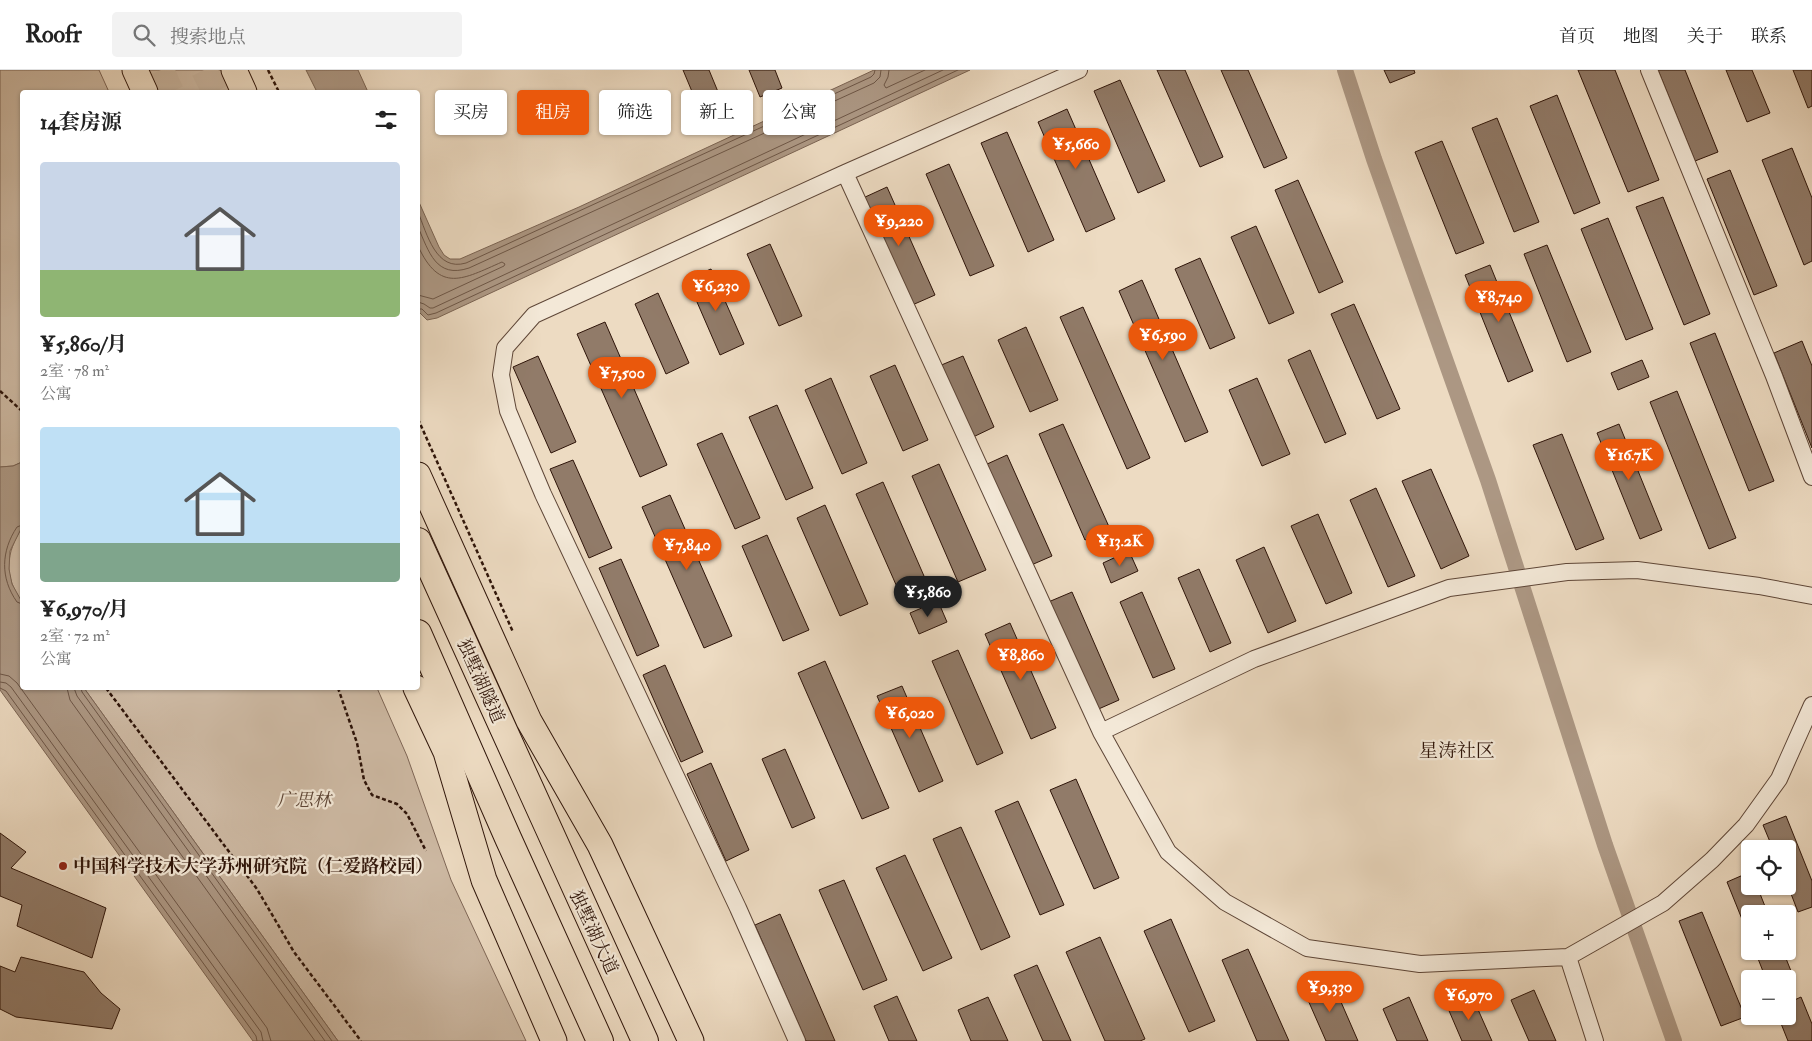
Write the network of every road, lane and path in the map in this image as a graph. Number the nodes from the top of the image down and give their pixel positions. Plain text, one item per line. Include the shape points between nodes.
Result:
1 (135, 70) edge
2 (234, 70) edge
3 (268, 70) edge
4 (1079, 70) edge
5 (1649, 70) edge
6 (144, 90) edge
7 (243, 90) edge
8 (278, 90) edge
9 (844, 173) junction
10 (0, 390) edge
11 (20, 409) edge
12 (420, 423) edge
13 (1812, 477) edge
14 (420, 479) edge
15 (420, 545) edge
16 (1812, 596) edge
17 (513, 632) dead end
18 (420, 638) edge
19 (108, 690) edge
20 (339, 690) edge
21 (417, 690) edge
22 (1812, 706) edge
23 (1101, 732) junction
24 (544, 822) joint
25 (426, 851) dead end
26 (1568, 957) junction
27 (362, 1041) edge
28 (554, 1041) edge
29 (600, 1041) edge
30 (644, 1041) edge
31 (691, 1041) edge
32 (797, 1041) edge
33 (1596, 1041) edge

1 - 6 main road
2 - 7 main road
3 - 8 path
4 - 9 street
5 - 13 street
9 - 23 street
9 - 32 street via 534,315 505,348 501,375 508,411 543,494 738,908
10 - 11 path
12 - 17 path
14 - 31 main road via 529,721 600,845
15 - 24 highway, 独墅湖隧道
16 - 23 street via 1637,570 1567,572 1448,588 1254,659
18 - 29 highway
19 - 27 path via 257,889 294,952
20 - 25 path via 357,743 364,780 372,795 397,804 407,814
21 - 28 main road via 446,752 484,880
22 - 26 street via 1779,779 1746,825 1712,860 1663,902
23 - 26 street via 1168,852 1225,902 1307,948 1420,964
24 - 30 highway, 独墅湖大道
26 - 33 street

